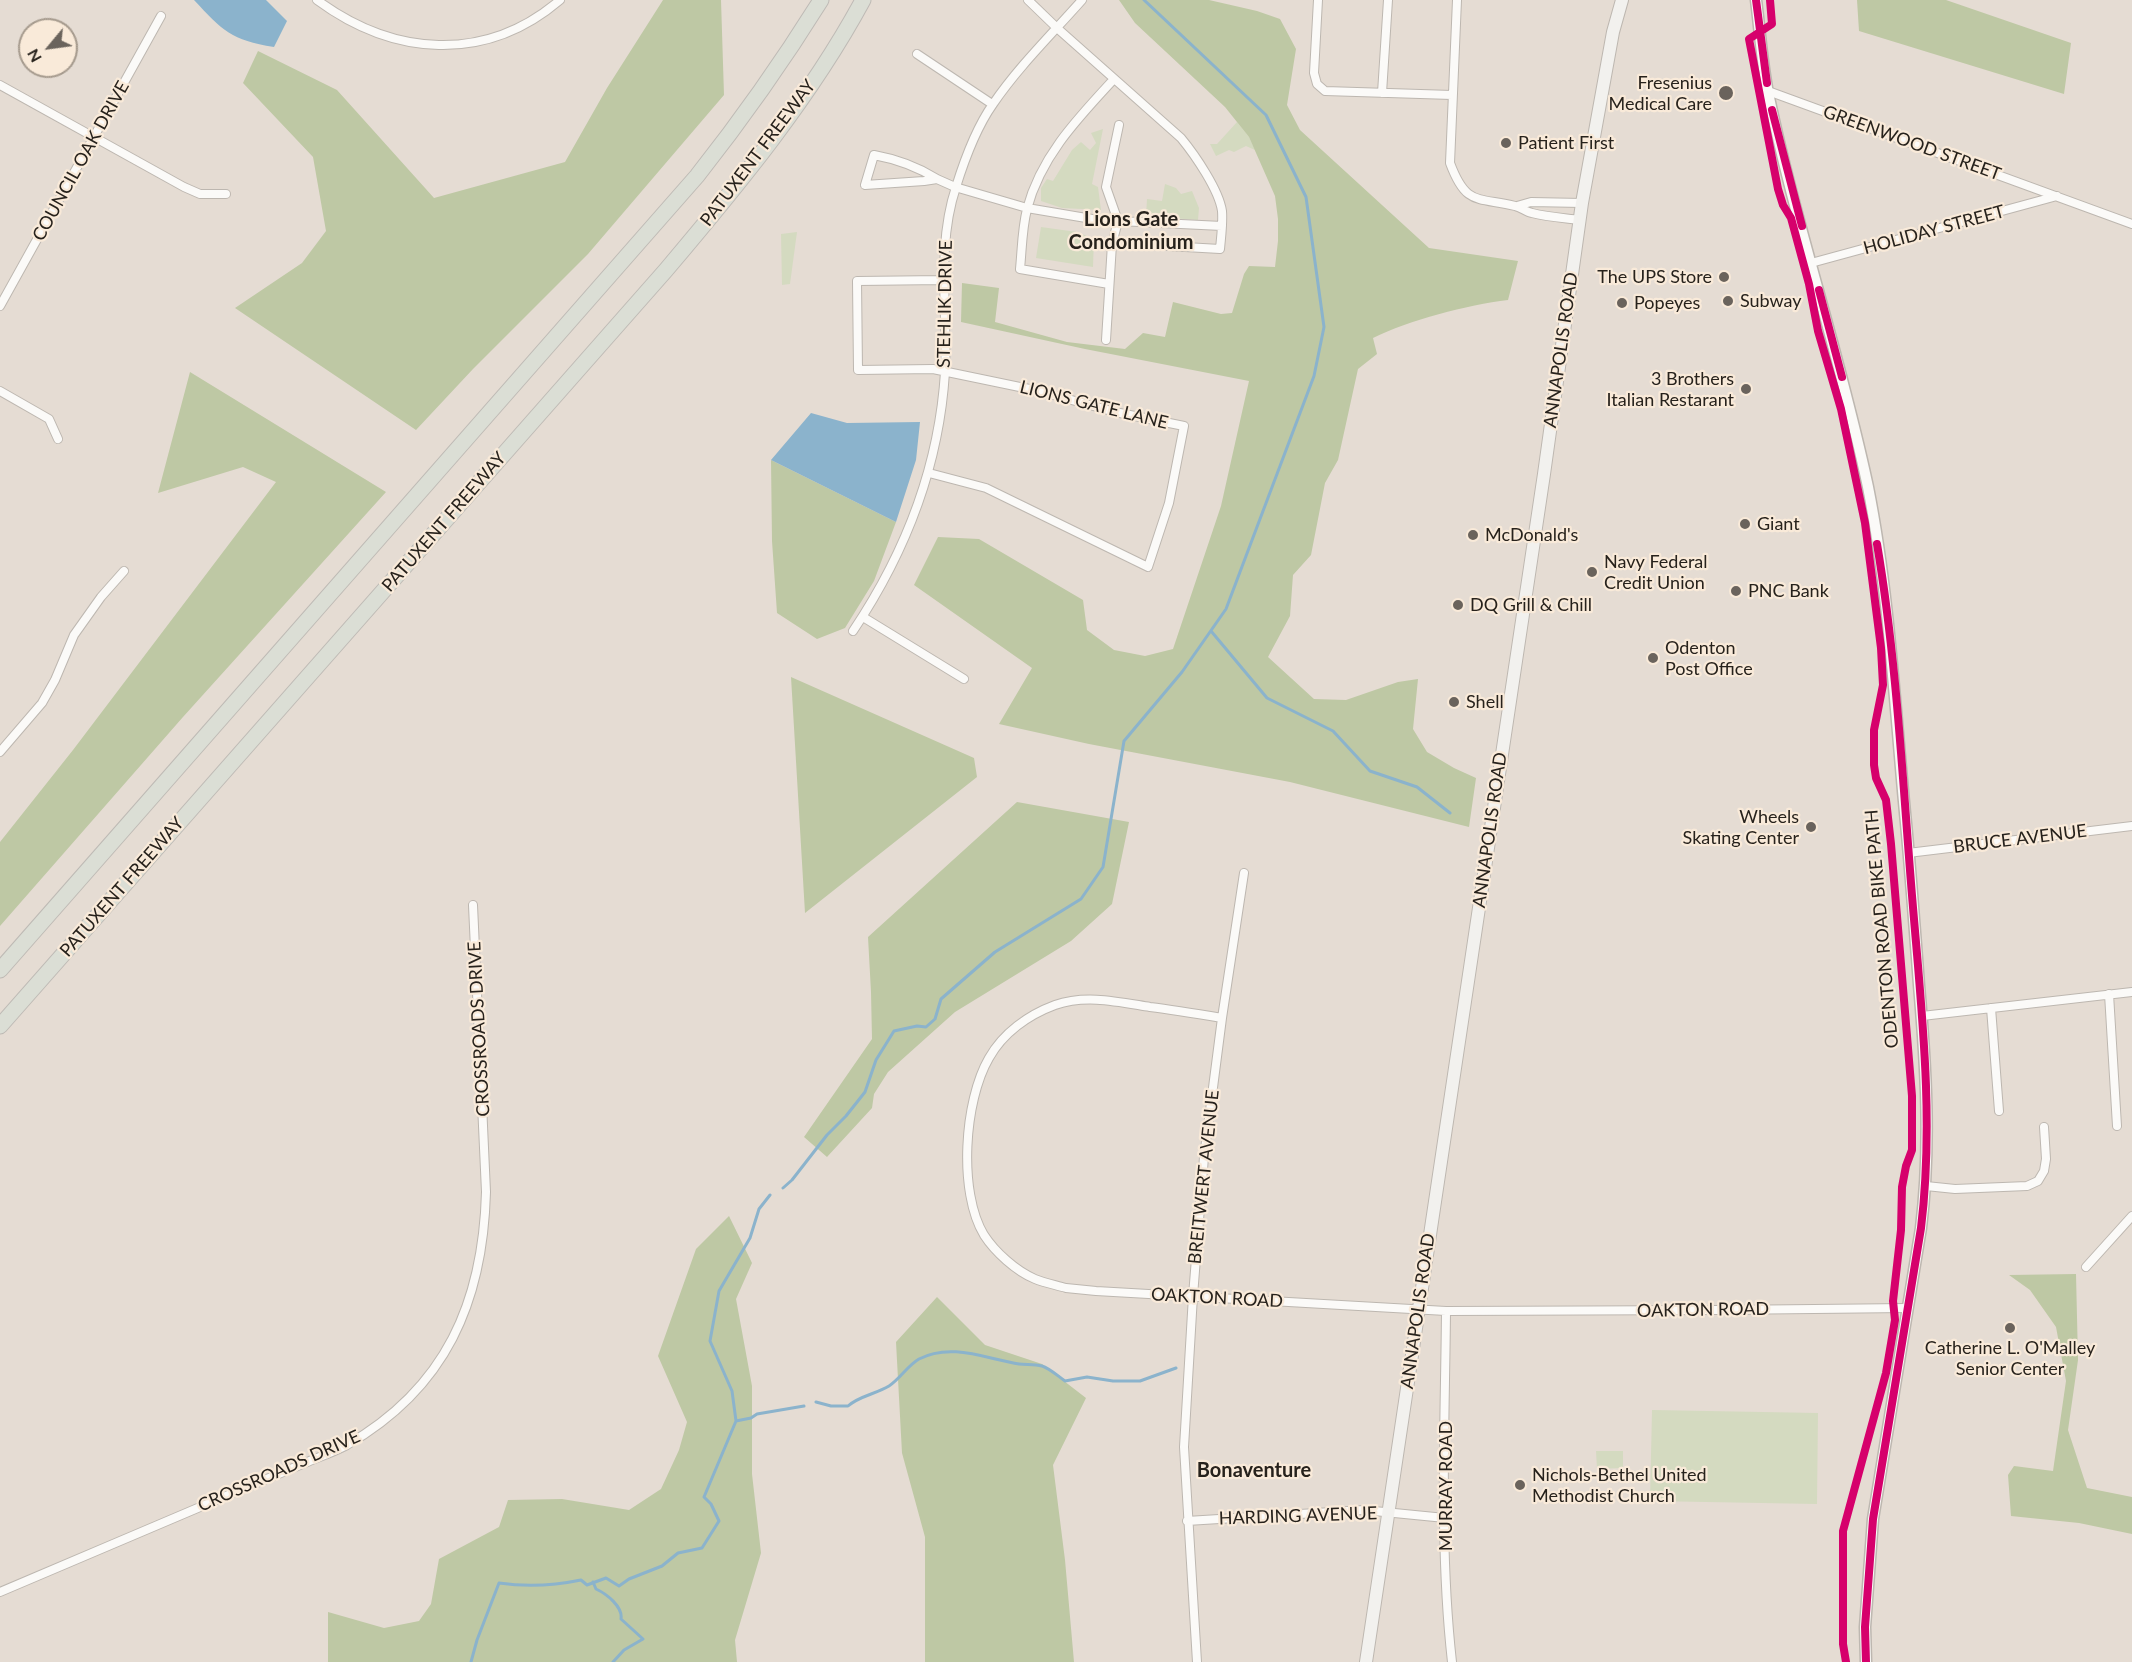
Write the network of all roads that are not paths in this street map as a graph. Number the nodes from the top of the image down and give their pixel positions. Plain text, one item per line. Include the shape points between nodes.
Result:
1 (317, 0) edge
2 (560, 0) edge
3 (821, 0) edge
4 (863, 0) edge
5 (1028, 0) edge
6 (1082, 0) edge
7 (1318, 0) edge
8 (1388, 0) edge
9 (1457, 0) edge
10 (1622, 0) edge
11 (1756, 0) edge
12 (161, 16) dead end
13 (1057, 28) junction
14 (917, 54) dead end
15 (1114, 79) junction
16 (0, 85) edge
17 (1768, 91) junction
18 (1382, 93) junction
19 (1452, 95) junction
20 (992, 104) junction
21 (1119, 125) dead end
22 (94, 138) junction
23 (937, 178) junction
24 (956, 187) junction
25 (226, 194) dead end
26 (2057, 196) junction
27 (1582, 203) junction
28 (1517, 206) junction
29 (1028, 208) junction
30 (1579, 220) junction
31 (1118, 221) junction
32 (2132, 224) edge
33 (1222, 226) junction
34 (1150, 244) dead end
35 (1811, 263) junction
36 (944, 280) junction
37 (1109, 284) junction
38 (0, 306) edge
39 (1106, 340) dead end
40 (945, 371) junction
41 (0, 391) edge
42 (58, 439) dead end
43 (929, 473) junction
44 (124, 571) dead end
45 (862, 617) junction
46 (853, 631) dead end
47 (964, 679) dead end
48 (0, 752) edge
49 (2132, 826) edge
50 (1908, 853) junction
51 (1244, 873) dead end
52 (473, 905) dead end
53 (0, 970) edge
54 (2132, 992) edge
55 (2109, 994) junction
56 (1991, 1008) junction
57 (1922, 1016) junction
58 (1222, 1018) junction
59 (0, 1026) edge
60 (1999, 1111) dead end
61 (2117, 1126) dead end
62 (2044, 1127) dead end
63 (1926, 1186) junction
64 (2132, 1216) edge
65 (2086, 1267) dead end
66 (1193, 1296) junction
67 (1907, 1308) junction
68 (1418, 1310) junction
69 (1446, 1311) junction
70 (1388, 1512) junction
71 (1445, 1518) junction
72 (1187, 1521) junction
73 (0, 1592) edge
74 (1197, 1662) edge
75 (1366, 1662) edge
76 (1452, 1662) edge
77 (1866, 1662) edge

1 - 2 street via 362,28 421,45 463,44 506,34 544,14
3 - 53 highway, PATUXENT FREEWAY via 783,61 698,176
4 - 59 highway, PATUXENT FREEWAY via 812,84 724,202
5 - 13 street
6 - 13 street, STEHLIK DRIVE
7 - 18 street via 1314,72 1317,84 1325,91
8 - 18 street
9 - 19 street
10 - 27 main road, ANNAPOLIS ROAD
11 - 17 street
12 - 22 street, COUNCIL OAK DRIVE
13 - 15 street
13 - 20 street, STEHLIK DRIVE
14 - 20 street
15 - 29 street via 1054,149
15 - 33 street via 1181,138 1196,157 1222,210
16 - 22 street
17 - 26 street, GREENWOOD STREET
17 - 35 street
18 - 19 street
19 - 28 street via 1450,163 1456,179 1471,197
20 - 24 street, STEHLIK DRIVE
21 - 31 street via 1106,187
22 - 25 street via 200,194
22 - 38 street, COUNCIL OAK DRIVE
23 - 23 street via 924,181 865,185 874,155
23 - 24 street
24 - 29 street
24 - 36 street, STEHLIK DRIVE via 945,237
26 - 32 street, GREENWOOD STREET
26 - 35 street, HOLIDAY STREET
27 - 28 street via 1531,202
27 - 30 main road, ANNAPOLIS ROAD
28 - 30 street via 1530,213
29 - 31 street
29 - 37 street via 1020,269
30 - 68 main road, ANNAPOLIS ROAD
31 - 33 street
31 - 37 street
33 - 34 street via 1220,249
35 - 50 street via 1863,467 1884,584
36 - 40 street, STEHLIK DRIVE
36 - 40 street via 857,281 858,370
37 - 39 street
40 - 43 street, STEHLIK DRIVE
40 - 43 street, LIONS GATE LANE via 1184,426 1169,503 1148,567 986,488
41 - 42 street via 49,419
43 - 45 street, STEHLIK DRIVE via 910,530
44 - 48 street via 78,629 42,703
45 - 46 street, STEHLIK DRIVE
45 - 47 street
49 - 50 street, BRUCE AVENUE
50 - 57 street
51 - 58 street, BREITWERT AVENUE
52 - 73 street, CROSSROADS DRIVE via 485,1227 471,1298 458,1332 437,1366 400,1407 346,1445
54 - 55 street
55 - 56 street
55 - 61 street
56 - 57 street
56 - 60 street
57 - 63 street via 1928,1107
58 - 66 street, BREITWERT AVENUE via 1204,1157
58 - 66 street, OAKTON ROAD via 1103,1000 1056,1005 1013,1029 1000,1042 979,1078 971,1114 967,1180 973,1210 984,1236 1008,1262 1034,1279 1066,1288
62 - 63 street via 2046,1159 2038,1181 2026,1186
63 - 67 street
64 - 65 street
66 - 68 street, OAKTON ROAD
66 - 72 street, BREITWERT AVENUE via 1184,1447
67 - 69 street, OAKTON ROAD
67 - 77 street via 1873,1519
68 - 69 street, OAKTON ROAD
68 - 70 main road, ANNAPOLIS ROAD
69 - 71 street, MURRAY ROAD
70 - 71 street, HARDING AVENUE
70 - 72 street, HARDING AVENUE via 1364,1510
70 - 75 main road, ANNAPOLIS ROAD
71 - 76 street, MURRAY ROAD
72 - 74 street, BREITWERT AVENUE

